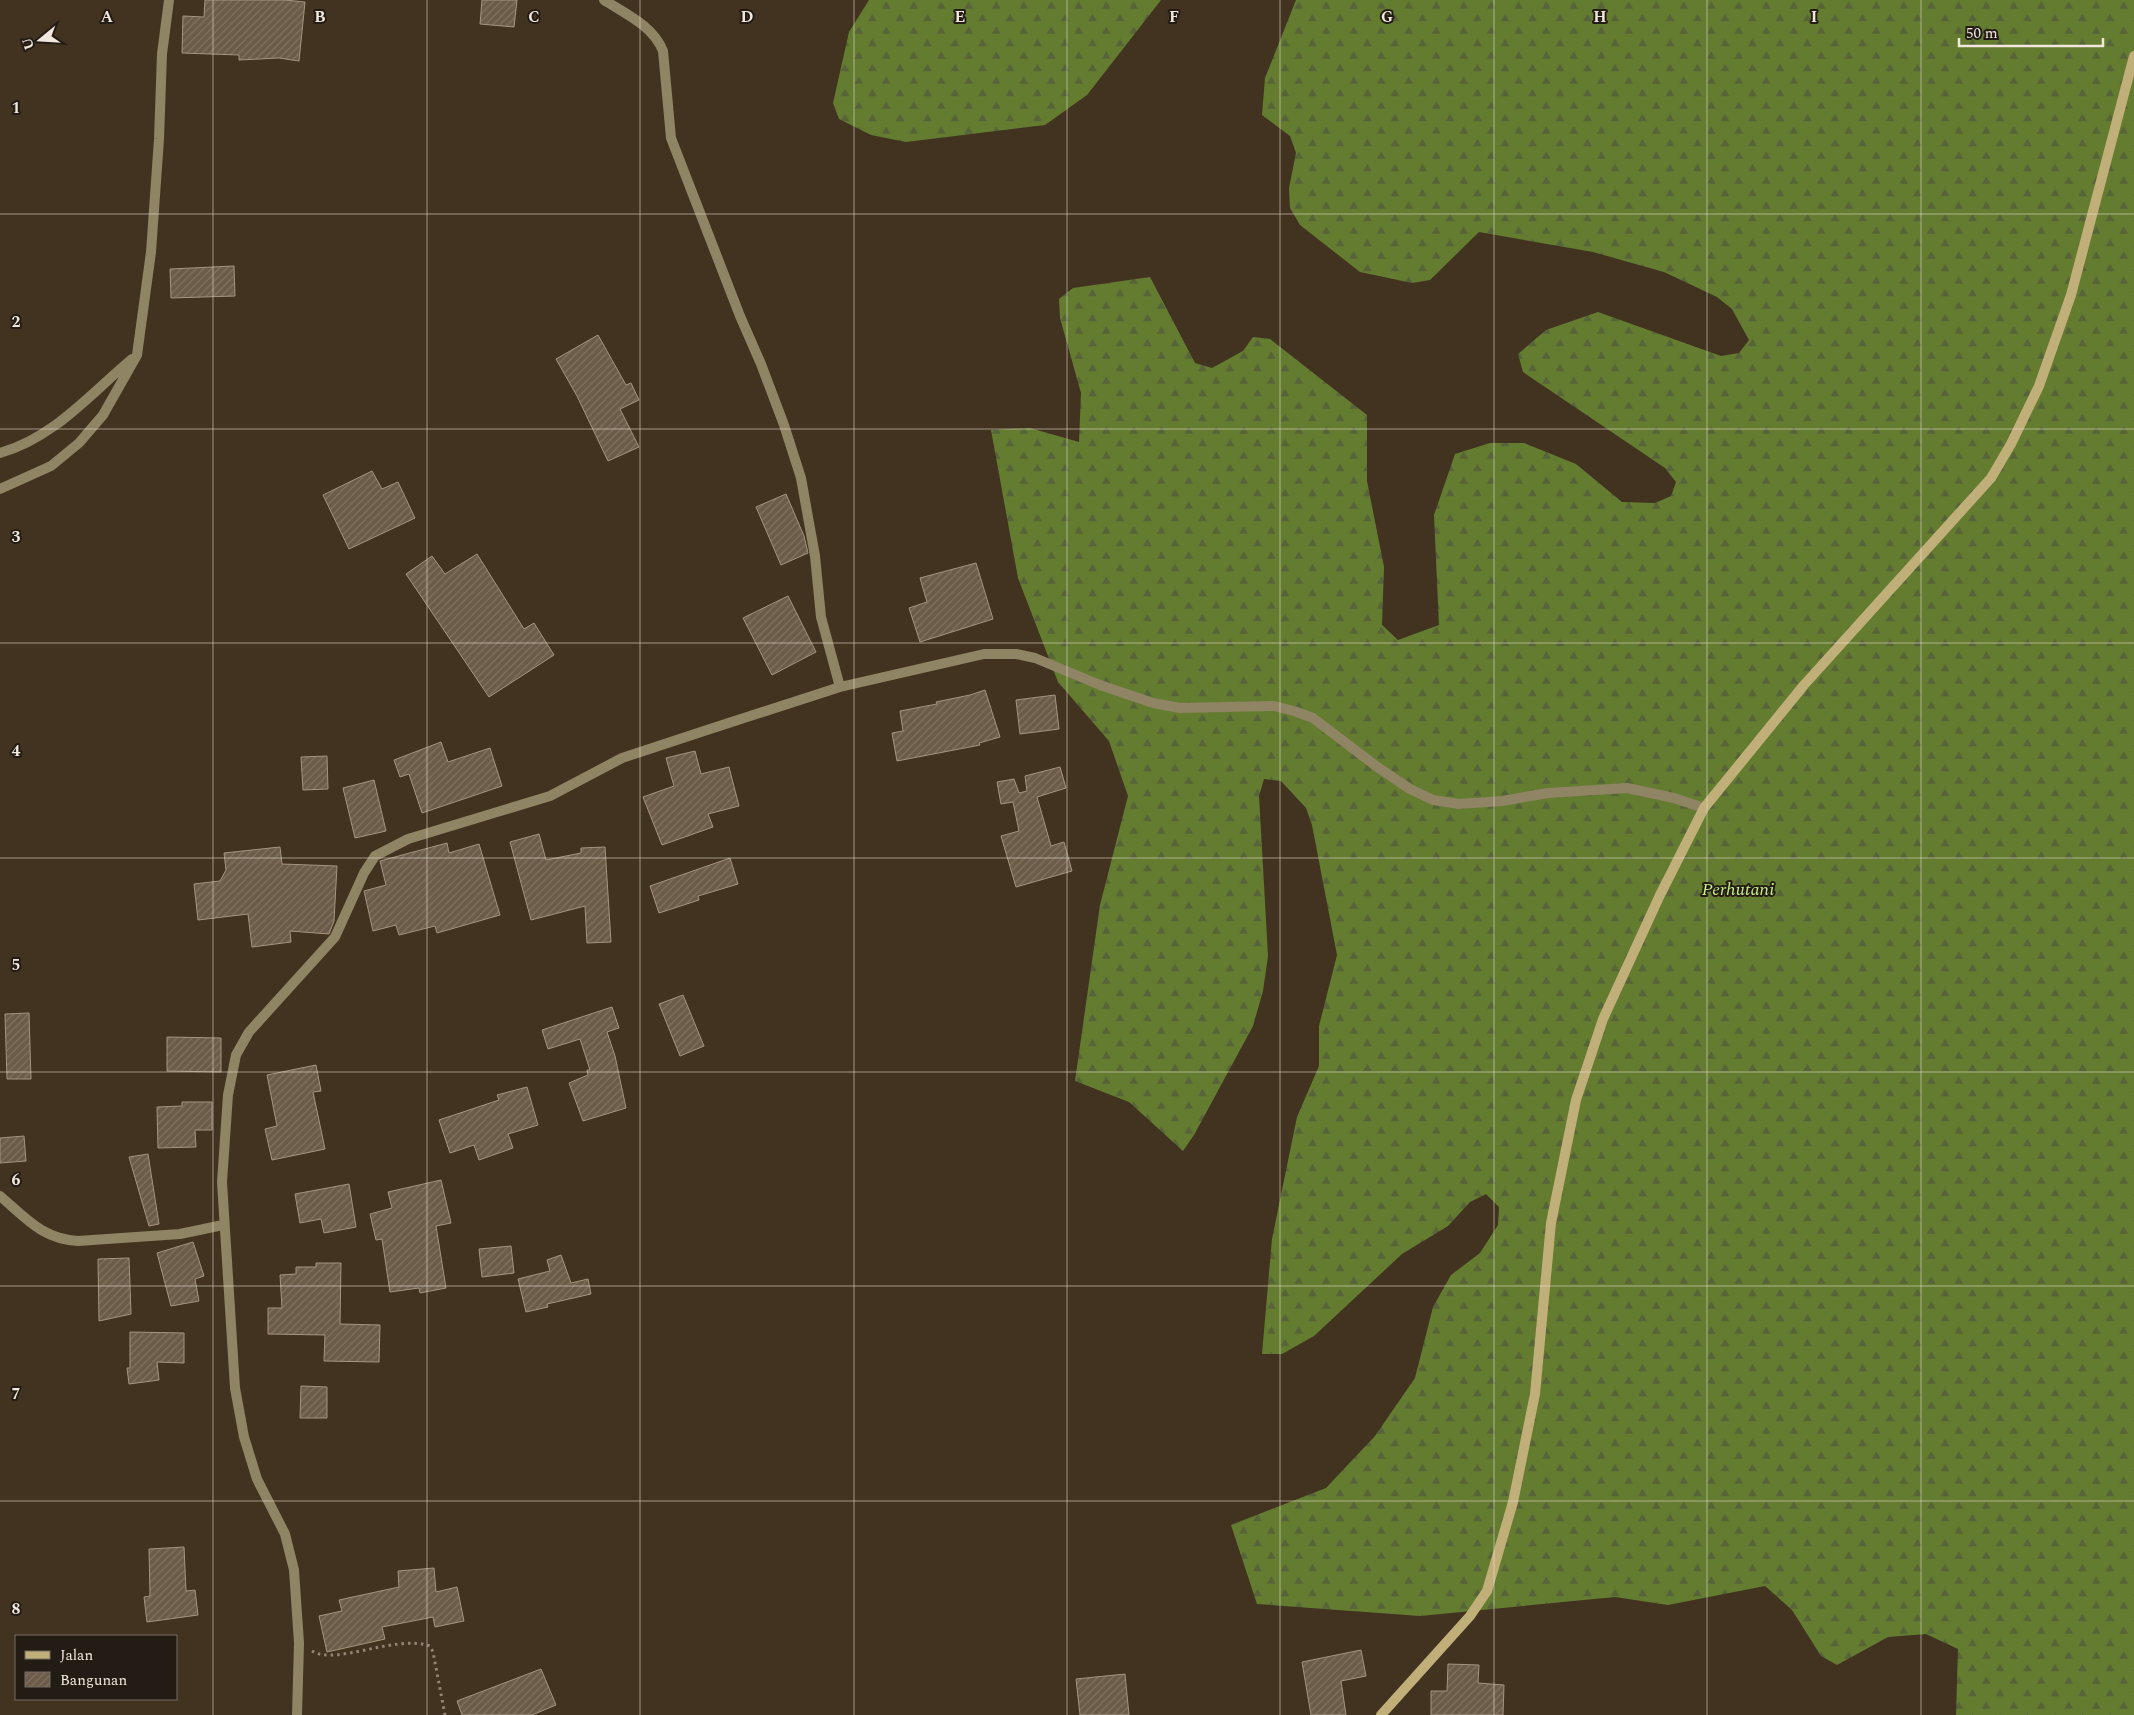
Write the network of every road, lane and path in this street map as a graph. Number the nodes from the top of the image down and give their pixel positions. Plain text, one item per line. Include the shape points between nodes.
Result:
1 (169, 0) edge
2 (604, 0) edge
3 (2134, 56) edge
4 (137, 355) junction
5 (0, 453) edge
6 (0, 489) edge
7 (840, 687) junction
8 (1704, 808) junction
9 (0, 1196) edge
10 (223, 1225) junction
11 (299, 1643) junction
12 (297, 1715) edge
13 (445, 1715) edge
14 (1381, 1715) edge

1 - 4 street via 162,54 152,252
2 - 7 street via 648,28 660,42 671,138 784,425 801,478 815,556 821,617
3 - 8 street via 2071,295 2039,386 2011,444 1991,478 1804,685
4 - 5 street via 67,418 30,441
4 - 6 street via 103,415 79,442 51,466
7 - 8 street via 984,654 1016,654 1035,658 1153,703 1180,708 1274,706 1294,711 1313,718 1376,766 1433,800 1459,804 1548,793 1627,788
7 - 10 street via 622,758 550,796 408,839 375,856 335,937 248,1032 236,1055 228,1095 222,1182
8 - 14 street via 1602,1019 1576,1100 1551,1223 1534,1394 1512,1502 1487,1591 1470,1616
9 - 10 street via 48,1235 62,1240 180,1234
10 - 11 street via 236,1398 257,1479 290,1550 297,1593
11 - 12 street
11 - 13 path via 318,1655 331,1656 406,1643 430,1646 434,1652

